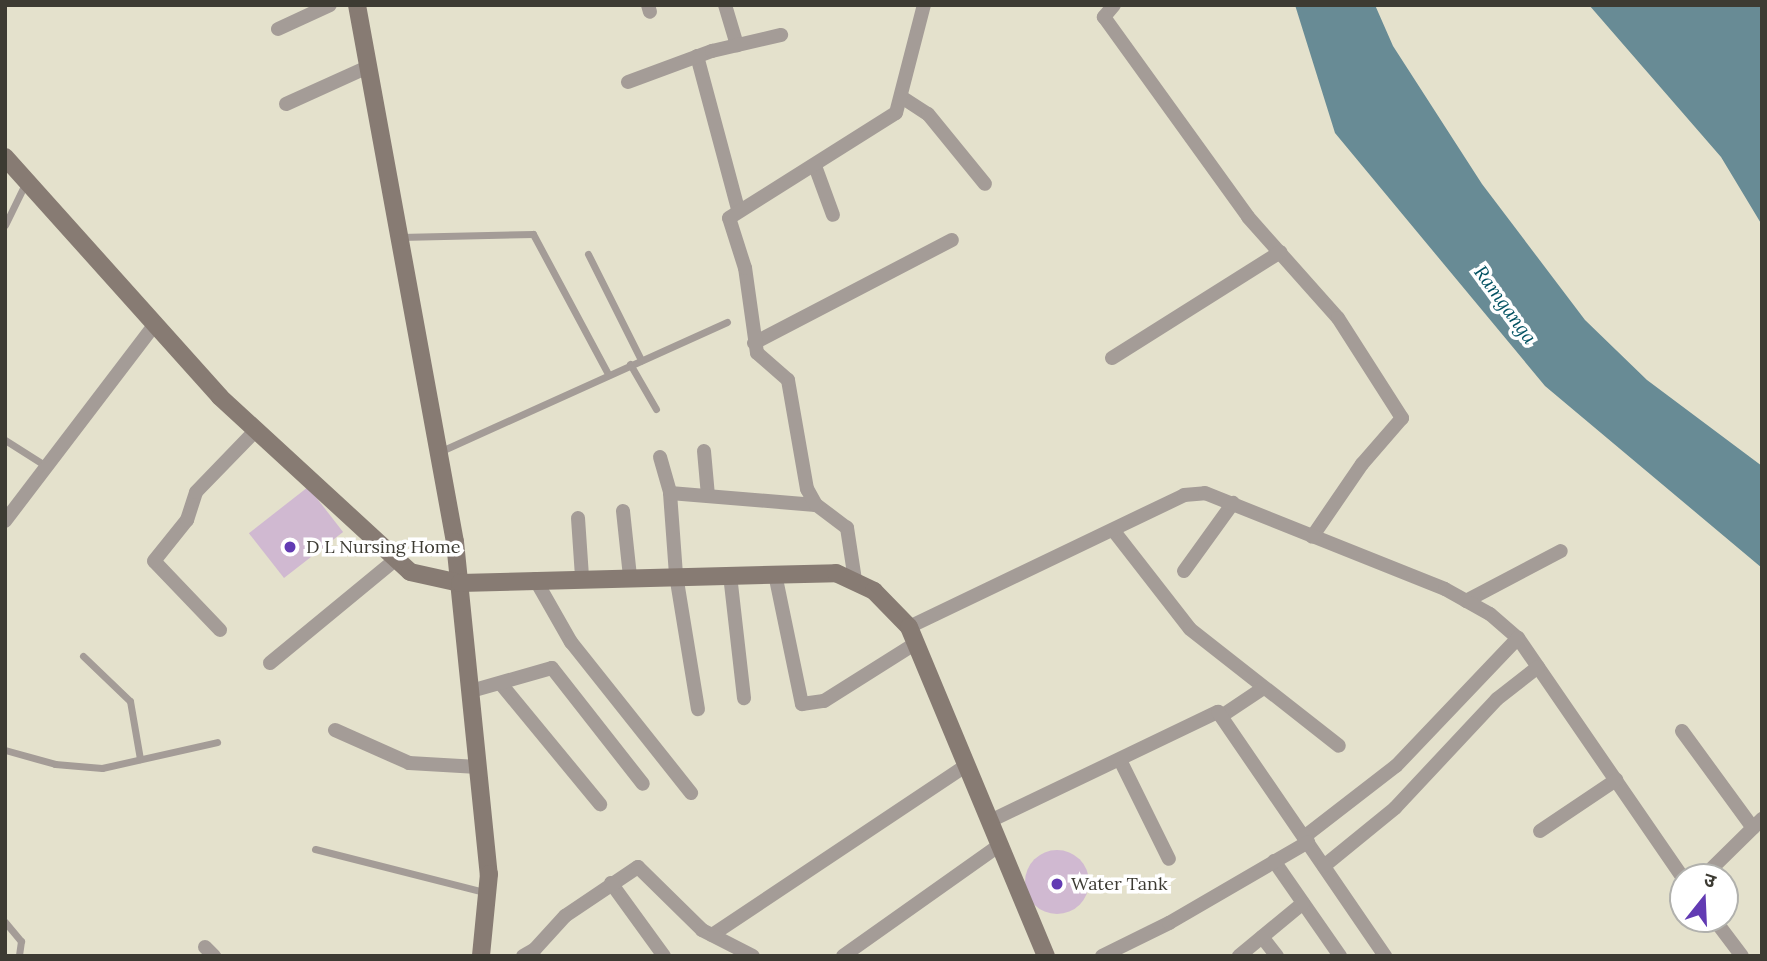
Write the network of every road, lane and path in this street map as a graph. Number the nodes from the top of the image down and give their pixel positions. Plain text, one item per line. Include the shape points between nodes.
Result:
1 (330, 5) edge
2 (357, 5) edge
3 (724, 5) edge
4 (924, 5) edge
5 (1114, 5) edge
6 (278, 29) dead end
7 (781, 35) dead end
8 (737, 45) junction
9 (697, 56) junction
10 (368, 67) junction
11 (628, 82) dead end
12 (903, 97) junction
13 (286, 104) dead end
14 (5, 157) edge
15 (816, 166) junction
16 (27, 181) junction
17 (985, 184) dead end
18 (738, 209) junction
19 (833, 215) dead end
20 (5, 225) edge
21 (399, 237) junction
22 (952, 240) dead end
23 (1280, 252) junction
24 (588, 254) dead end
25 (727, 322) dead end
26 (155, 324) junction
27 (754, 343) junction
28 (1112, 358) dead end
29 (641, 360) junction
30 (630, 364) junction
31 (607, 372) junction
32 (656, 409) dead end
33 (256, 430) junction
34 (5, 440) edge
35 (704, 451) dead end
36 (438, 452) junction
37 (660, 457) dead end
38 (49, 467) junction
39 (670, 493) junction
40 (708, 496) junction
41 (1233, 503) junction
42 (816, 505) junction
43 (623, 511) dead end
44 (578, 519) dead end
45 (5, 521) edge
46 (1112, 530) junction
47 (1312, 537) junction
48 (1561, 551) dead end
49 (396, 559) junction
50 (1184, 571) dead end
51 (775, 574) junction
52 (676, 575) junction
53 (730, 575) junction
54 (630, 576) junction
55 (582, 577) junction
56 (535, 579) junction
57 (855, 580) junction
58 (460, 583) junction
59 (1466, 601) junction
60 (220, 630) dead end
61 (912, 635) junction
62 (1518, 638) junction
63 (83, 656) dead end
64 (270, 663) dead end
65 (1538, 667) junction
66 (500, 684) junction
67 (1262, 690) junction
68 (471, 691) junction
69 (744, 698) dead end
70 (698, 709) dead end
71 (1223, 715) junction
72 (335, 730) dead end
73 (1682, 731) dead end
74 (217, 742) dead end
75 (1339, 746) dead end
76 (5, 750) edge
77 (141, 759) junction
78 (1121, 762) junction
79 (967, 765) junction
80 (478, 767) junction
81 (1616, 780) junction
82 (643, 783) dead end
83 (691, 793) dead end
84 (600, 804) dead end
85 (990, 821) junction
86 (1757, 824) edge
87 (1541, 831) dead end
88 (1306, 839) junction
89 (1000, 845) junction
90 (315, 849) dead end
91 (1168, 859) dead end
92 (1274, 861) junction
93 (1673, 863) edge
94 (1717, 863) edge
95 (1324, 866) junction
96 (611, 883) junction
97 (487, 893) junction
98 (1303, 903) junction
99 (5, 922) edge
100 (1725, 933) edge
101 (1262, 937) junction
102 (719, 938) junction
103 (533, 954) edge
104 (19, 956) edge
105 (481, 956) edge
106 (664, 956) edge
107 (732, 956) edge
108 (753, 956) edge
109 (843, 956) edge
110 (1046, 956) edge
111 (1102, 956) edge
112 (1239, 956) edge
113 (1277, 956) edge
114 (1340, 956) edge
115 (1385, 956) edge
116 (1742, 956) edge

1 - 6 street
2 - 10 street
3 - 8 street
4 - 12 street
5 - 23 street via 1104,17 1248,217
7 - 8 street
8 - 9 street
9 - 11 street
9 - 18 street
10 - 13 street
10 - 21 street
12 - 15 street via 896,113
12 - 17 street via 928,114
14 - 16 street
15 - 18 street
15 - 19 street
16 - 20 lane
16 - 26 street
18 - 27 street via 729,218 745,268
21 - 31 lane via 533,234
21 - 36 street
22 - 27 street
23 - 28 street
23 - 47 street via 1338,318 1402,418 1362,464
24 - 29 lane
25 - 29 lane
26 - 33 street
26 - 38 street
27 - 42 street via 764,360 788,380 807,489
29 - 30 lane
30 - 31 lane
30 - 32 lane
31 - 36 lane
33 - 49 street
33 - 60 street via 196,492 187,520 154,561
34 - 38 lane
35 - 40 street
36 - 58 street
37 - 39 street
38 - 45 street
39 - 40 street
39 - 52 street
40 - 42 street
41 - 46 street via 1205,493 1184,495
41 - 47 street
41 - 50 street
42 - 57 street via 847,528
43 - 54 street
44 - 55 street
46 - 61 street
46 - 67 street via 1190,629
47 - 59 street
48 - 59 street
49 - 58 street via 410,572
49 - 64 street
51 - 53 street
51 - 57 street via 836,573
51 - 61 street via 802,704 824,701
52 - 53 street
52 - 54 street
52 - 70 street
53 - 69 street
54 - 55 street
55 - 56 street
56 - 58 street
56 - 83 street via 571,642
57 - 61 street via 883,598
58 - 68 street
59 - 62 street
61 - 79 street
62 - 65 street
62 - 88 street via 1396,766
63 - 77 lane via 130,701
65 - 81 street
65 - 95 street via 1497,699 1395,808
66 - 68 street
66 - 82 street via 544,666 552,668
66 - 84 street
67 - 71 street
67 - 75 street
68 - 80 street
71 - 78 street via 1211,714
71 - 88 street
72 - 80 street via 409,764
73 - 86 street
74 - 77 lane
76 - 77 lane via 55,764 102,768
78 - 85 street
78 - 91 street
79 - 85 street
79 - 102 street
80 - 97 street
81 - 87 street
81 - 93 street
85 - 89 street
86 - 94 street
88 - 92 street
88 - 95 street
89 - 109 street
89 - 110 street
90 - 97 lane
92 - 98 street
92 - 111 street
95 - 115 street
96 - 102 street via 638,867 691,921
96 - 103 street via 565,916
96 - 106 street
97 - 105 street
98 - 101 street
98 - 114 street
99 - 104 lane via 21,941
100 - 116 street
101 - 112 street
101 - 113 street
102 - 107 street
102 - 108 street

